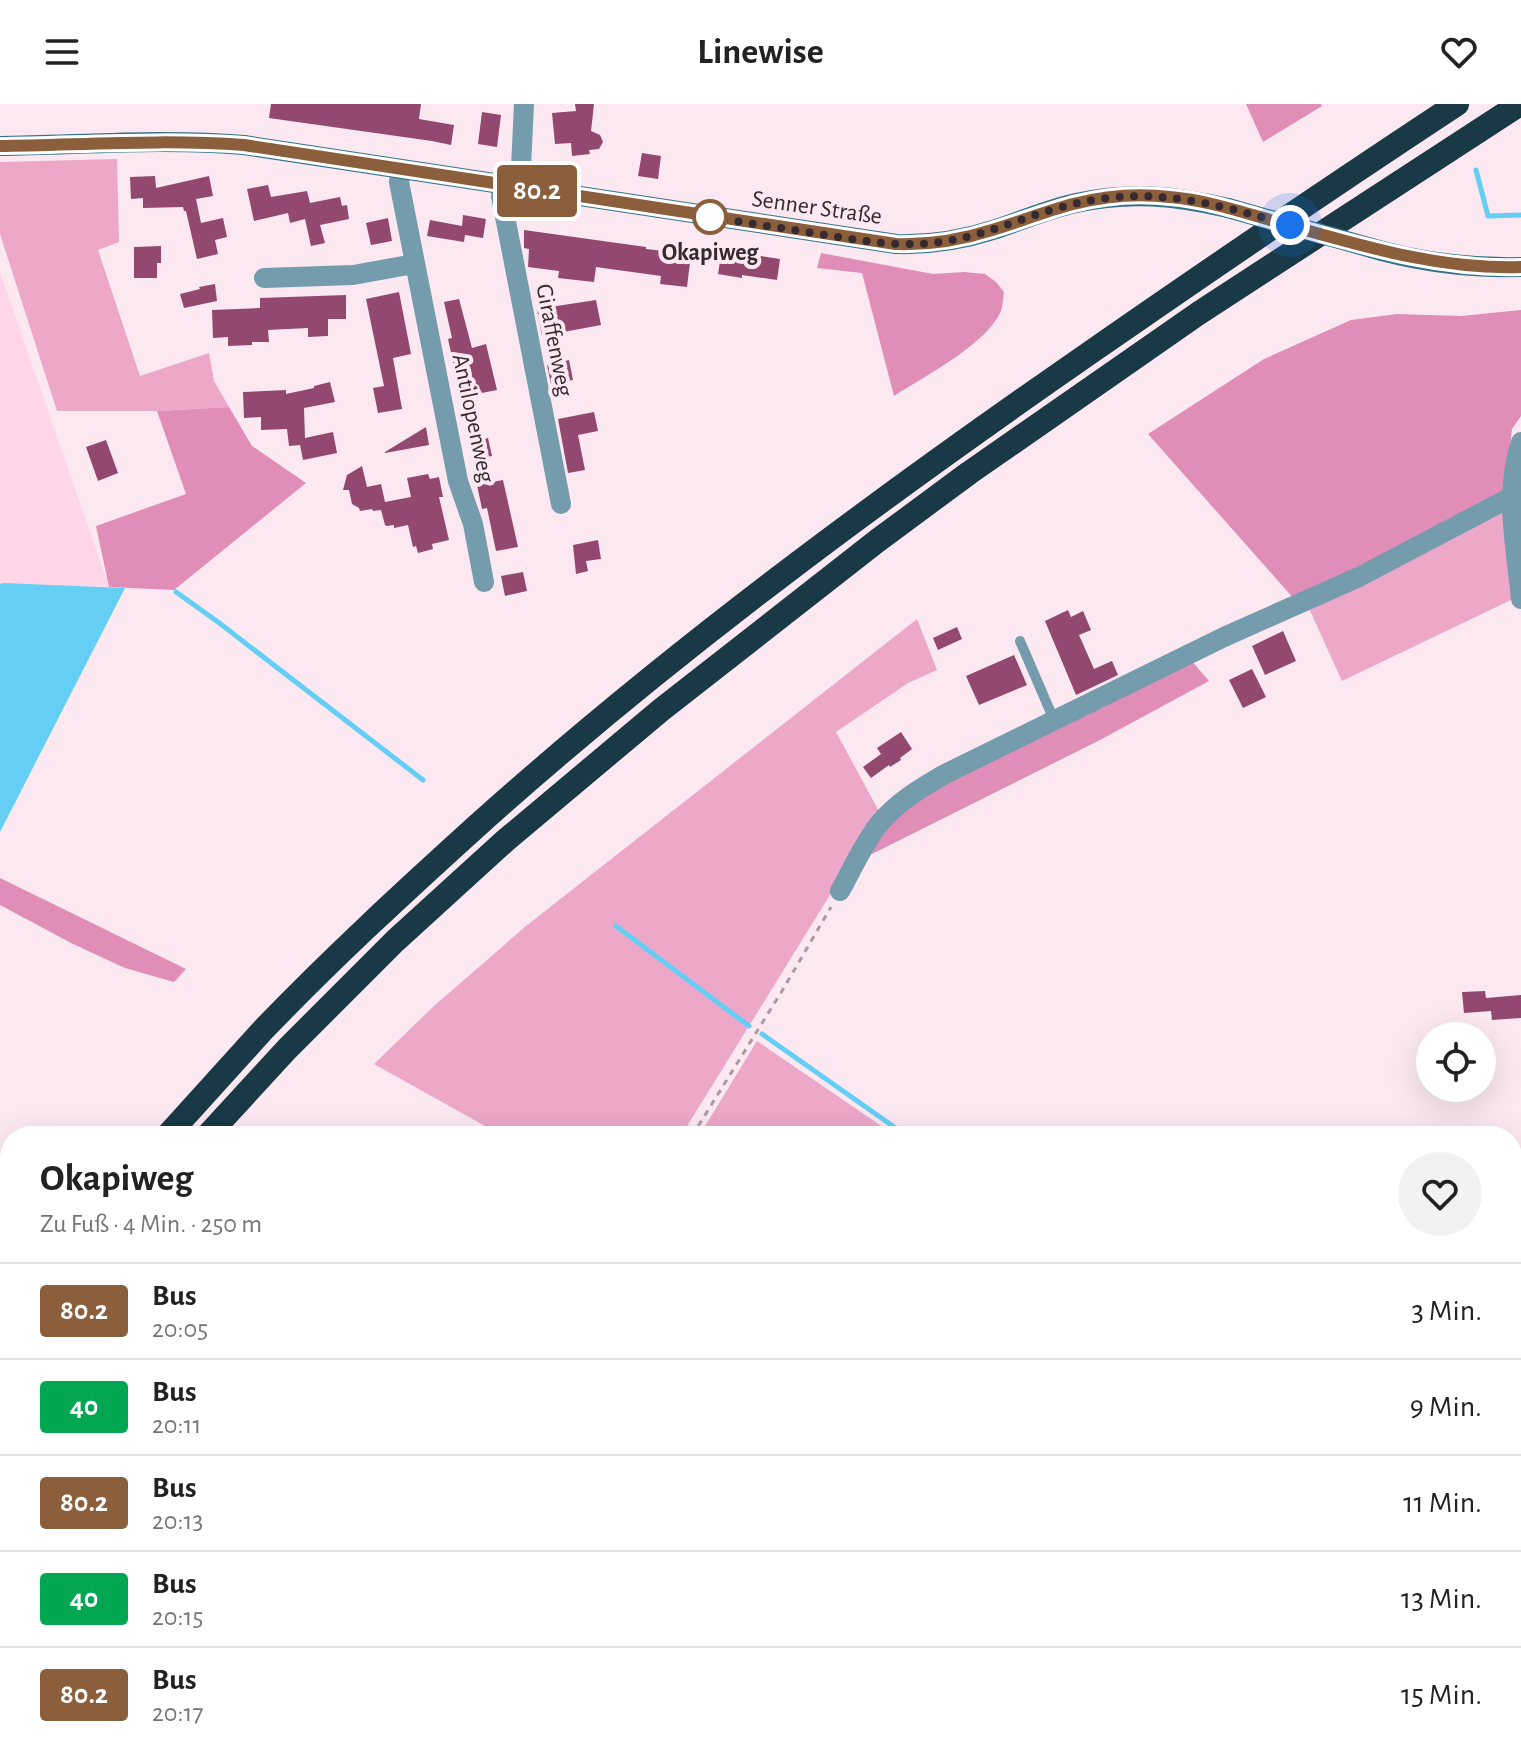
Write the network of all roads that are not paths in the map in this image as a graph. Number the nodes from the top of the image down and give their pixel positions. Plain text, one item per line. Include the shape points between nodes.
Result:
1 (524, 104) edge
2 (1457, 104) edge
3 (1520, 104) edge
4 (0, 146) edge
5 (401, 170) junction
6 (511, 187) junction
7 (414, 264) junction
8 (1521, 267) edge
9 (264, 278) dead end
10 (1521, 442) edge
11 (1511, 497) junction
12 (561, 504) dead end
13 (484, 582) dead end
14 (1521, 599) edge
15 (1020, 641) dead end
16 (1054, 720) junction
17 (840, 891) road end
18 (176, 1126) edge
19 (216, 1126) edge

1 - 6 street
2 - 18 highway via 955,446 746,602 481,822 399,897
3 - 19 highway via 1186,322 969,473 661,710 484,860 373,963
4 - 5 street, Senner Straße via 208,142
5 - 6 street, Senner Straße
5 - 7 street, Antilopenweg
6 - 8 street, Senner Straße, bridge via 896,244 968,237 1107,198 1169,196 1425,260
6 - 12 street, Giraffenweg via 501,196
7 - 9 street via 353,275
7 - 13 street, Antilopenweg
10 - 11 street
11 - 14 street
11 - 16 street via 1359,577
15 - 16 lane
16 - 17 street via 912,793 877,826

